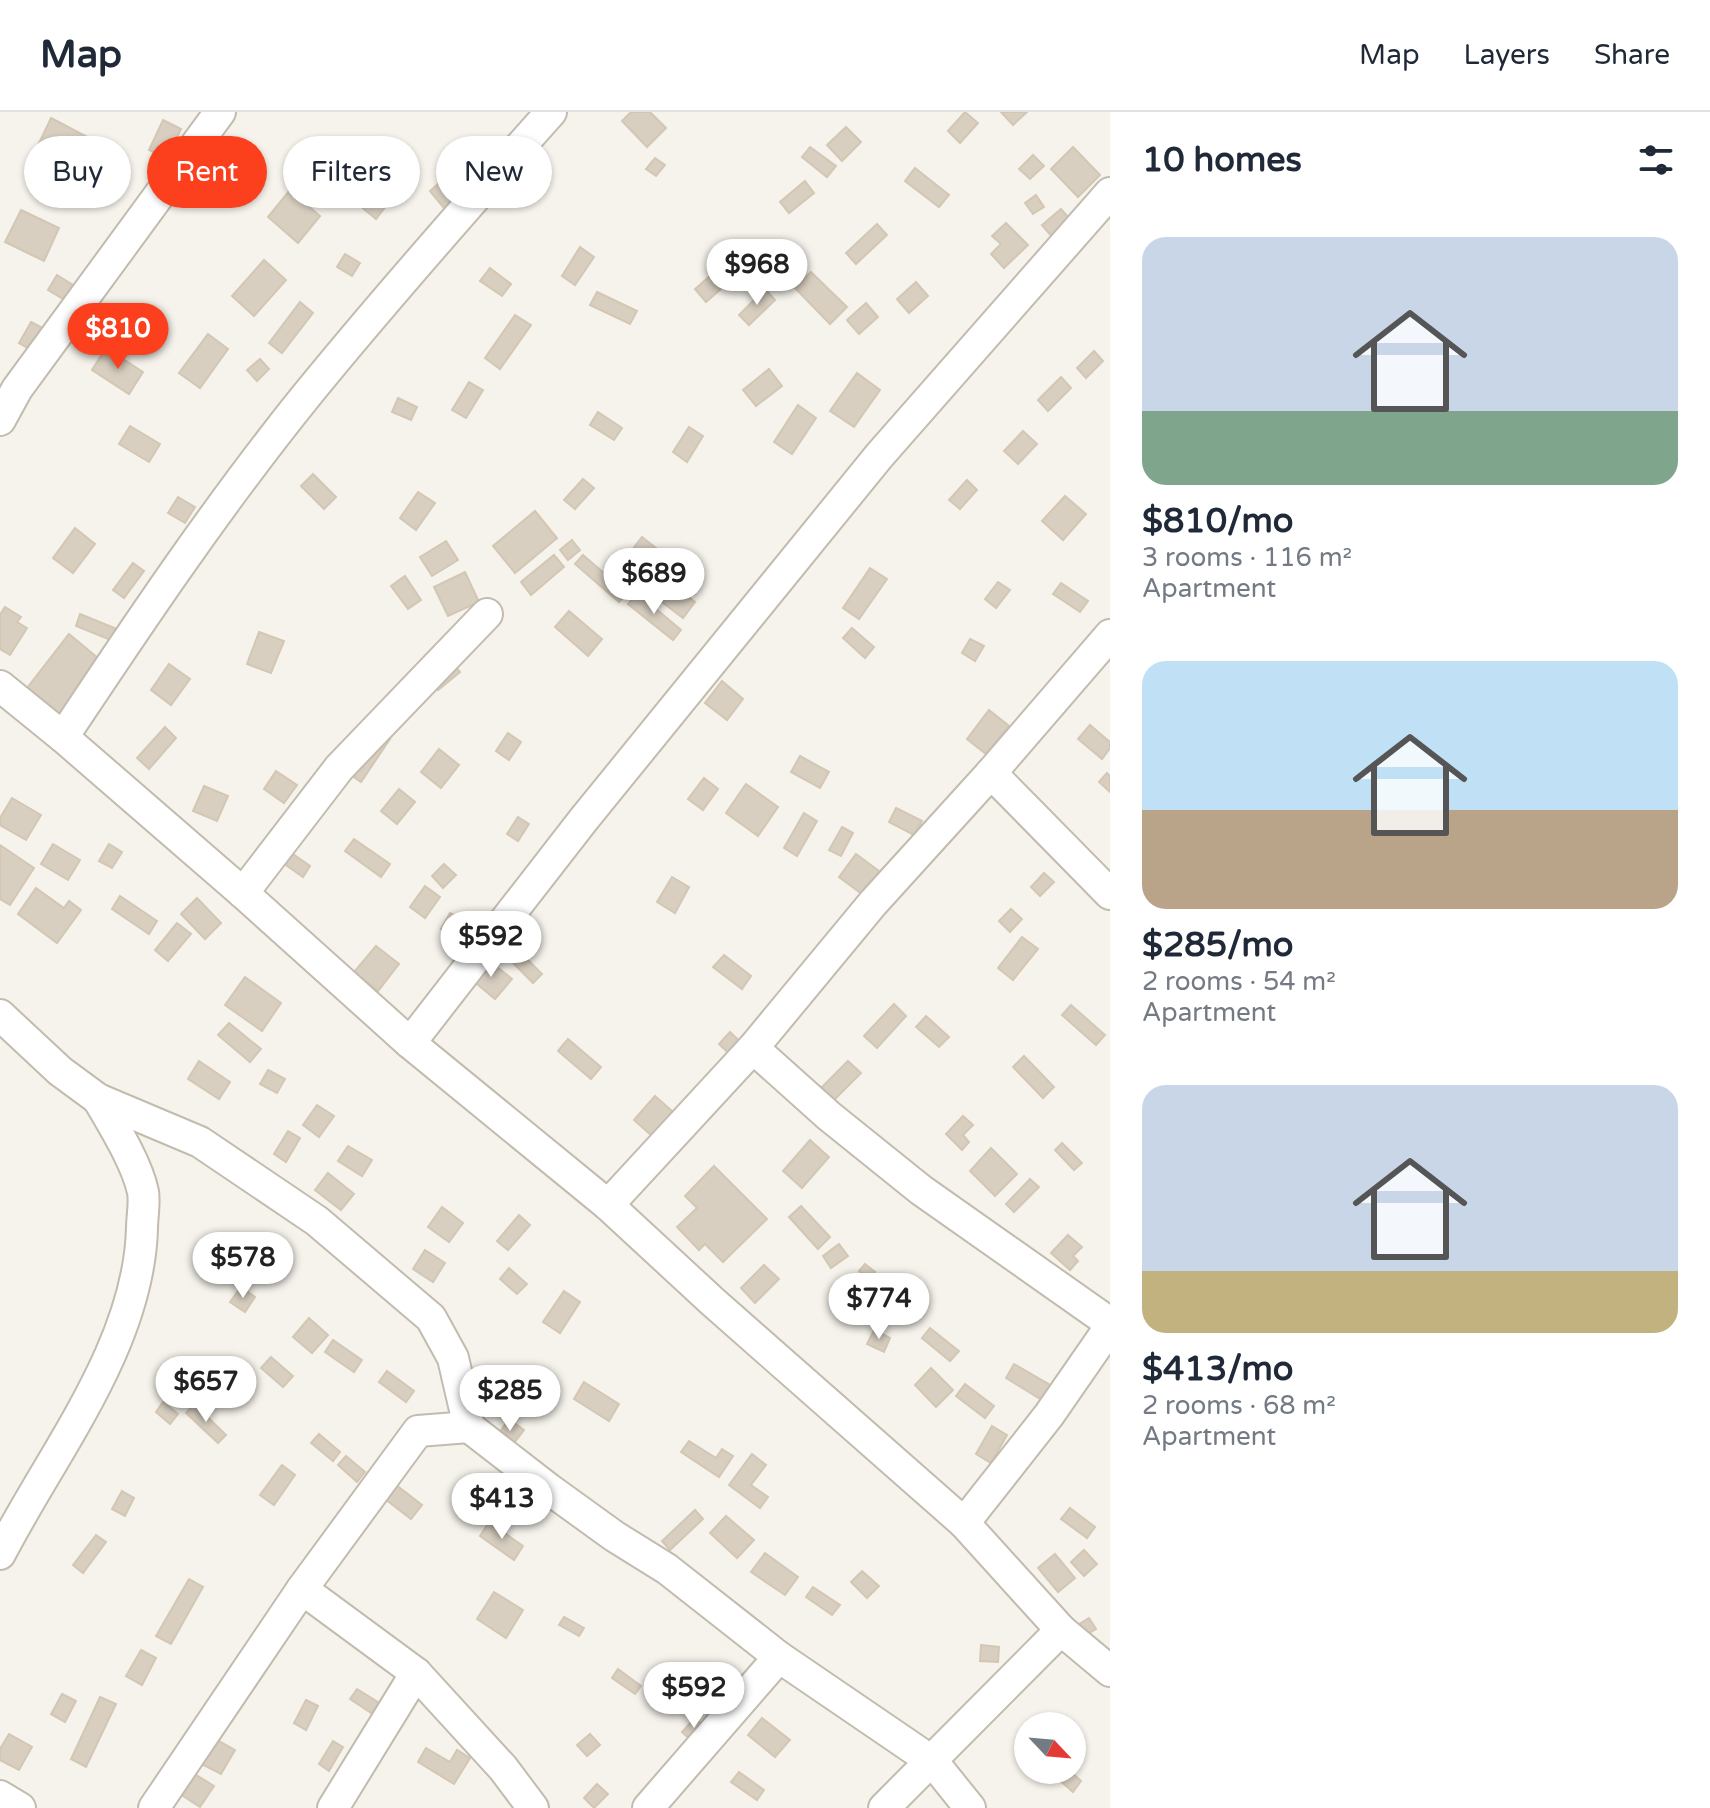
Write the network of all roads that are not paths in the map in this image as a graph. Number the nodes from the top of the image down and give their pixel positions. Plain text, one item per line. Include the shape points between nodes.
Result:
1 (220, 112) edge
2 (551, 112) edge
3 (1110, 193) edge
4 (0, 420) edge
5 (487, 614) dead end
6 (1110, 635) edge
7 (0, 686) edge
8 (63, 737) junction
9 (991, 773) junction
10 (243, 893) junction
11 (1110, 894) edge
12 (0, 1015) edge
13 (410, 1043) junction
14 (753, 1048) junction
15 (98, 1099) junction
16 (608, 1205) junction
17 (1110, 1325) edge
18 (469, 1427) junction
19 (964, 1523) junction
20 (0, 1554) edge
21 (302, 1589) junction
22 (1061, 1630) junction
23 (779, 1657) junction
24 (1110, 1671) edge
25 (416, 1673) junction
26 (933, 1762) junction
27 (0, 1796) edge
28 (340, 1805) edge
29 (20, 1808) edge
30 (154, 1808) edge
31 (533, 1808) edge
32 (648, 1808) edge
33 (884, 1808) edge
34 (970, 1808) edge

1 - 4 street via 17,389
2 - 8 street via 304,398 166,583
3 - 13 street via 879,456
5 - 10 street via 339,768
6 - 9 street
7 - 8 street
8 - 10 street
9 - 11 street
9 - 14 street via 873,903
10 - 13 street
12 - 15 street
13 - 16 street
14 - 16 street
14 - 17 street via 921,1190
15 - 18 street via 200,1142 317,1221 431,1318 453,1358
15 - 20 street via 143,1193 141,1251 125,1320
16 - 19 street
17 - 19 street via 1049,1415
18 - 21 street via 418,1431
18 - 23 street
19 - 22 street
21 - 25 street
21 - 30 street
22 - 24 street
22 - 26 street
23 - 26 street
23 - 32 street
25 - 28 street
25 - 31 street
26 - 33 street
26 - 34 street
27 - 29 street

